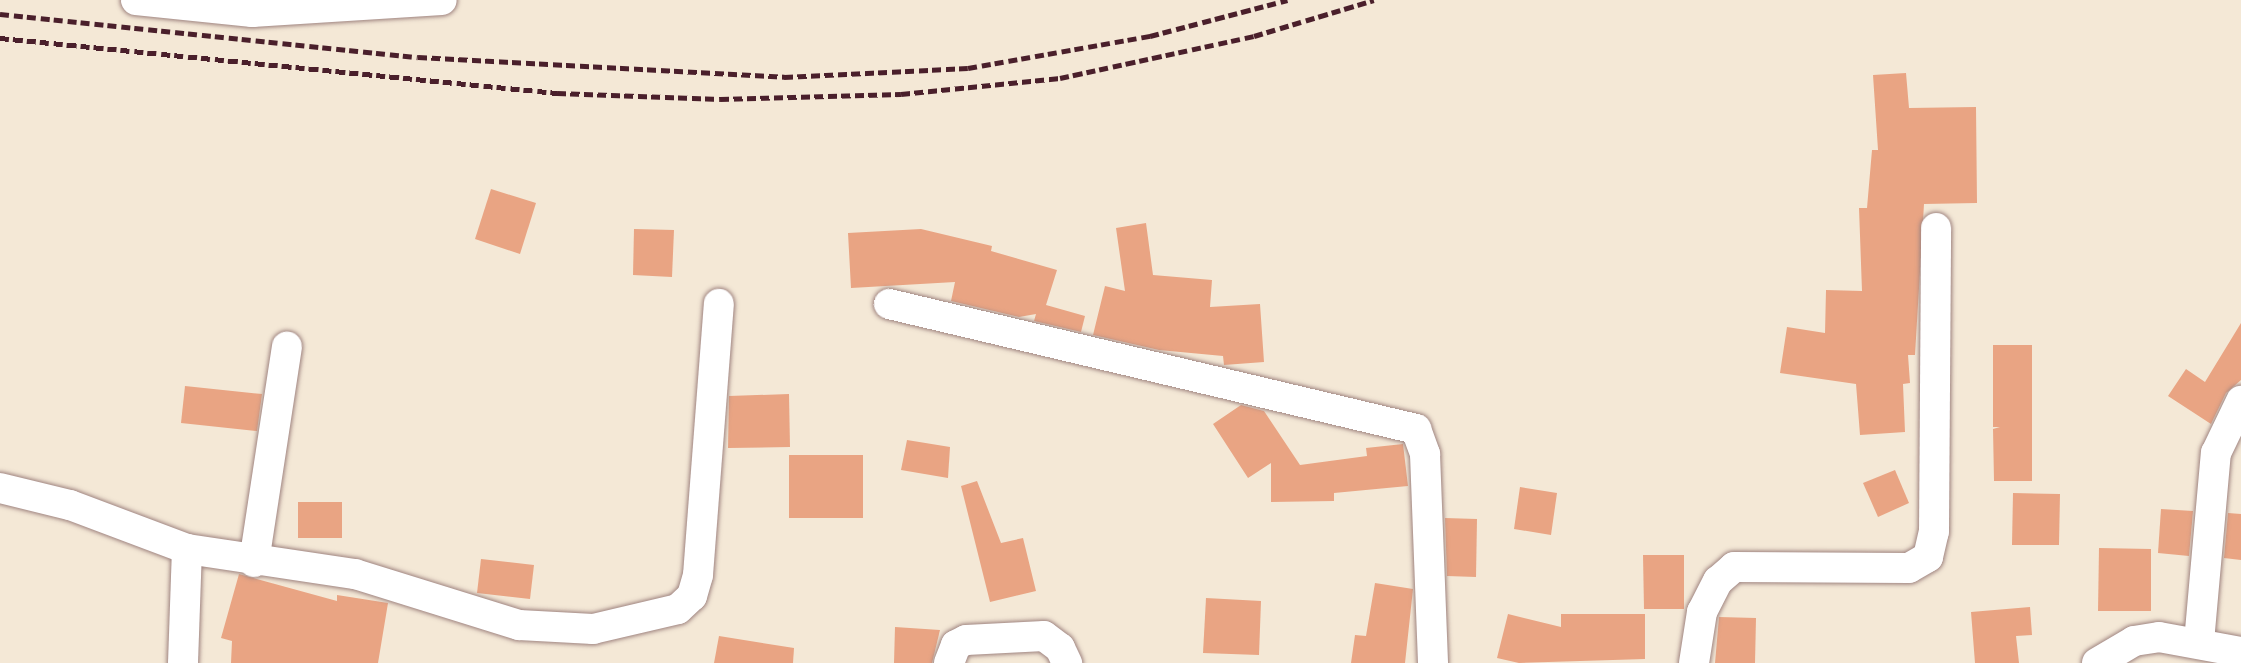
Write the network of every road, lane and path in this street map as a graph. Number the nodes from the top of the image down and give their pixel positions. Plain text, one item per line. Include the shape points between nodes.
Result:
1 (136, 0) edge
2 (442, 0) edge
3 (1936, 228) dead end
4 (719, 304) dead end
5 (889, 304) dead end
6 (287, 347) dead end
7 (2241, 401) edge
8 (0, 488) edge
9 (187, 549) junction
10 (254, 561) junction
11 (2199, 642) junction
12 (2241, 652) edge
13 (183, 663) edge
14 (950, 663) edge
15 (1067, 663) edge
16 (1433, 663) edge
17 (1694, 663) edge
18 (2097, 663) edge

1 - 2 street via 252,12
3 - 17 street via 1934,532 1929,557 1909,568 1734,567 1718,581 1702,612
4 - 10 street via 698,575 693,596 678,609 593,629 519,625 355,574
5 - 16 street via 1416,429 1425,454
6 - 10 street
7 - 11 street via 2214,463
8 - 9 street via 70,505
9 - 10 street
9 - 13 street
11 - 12 street
11 - 18 street via 2159,637 2134,641
14 - 15 street via 956,645 966,640 1044,636 1060,648

